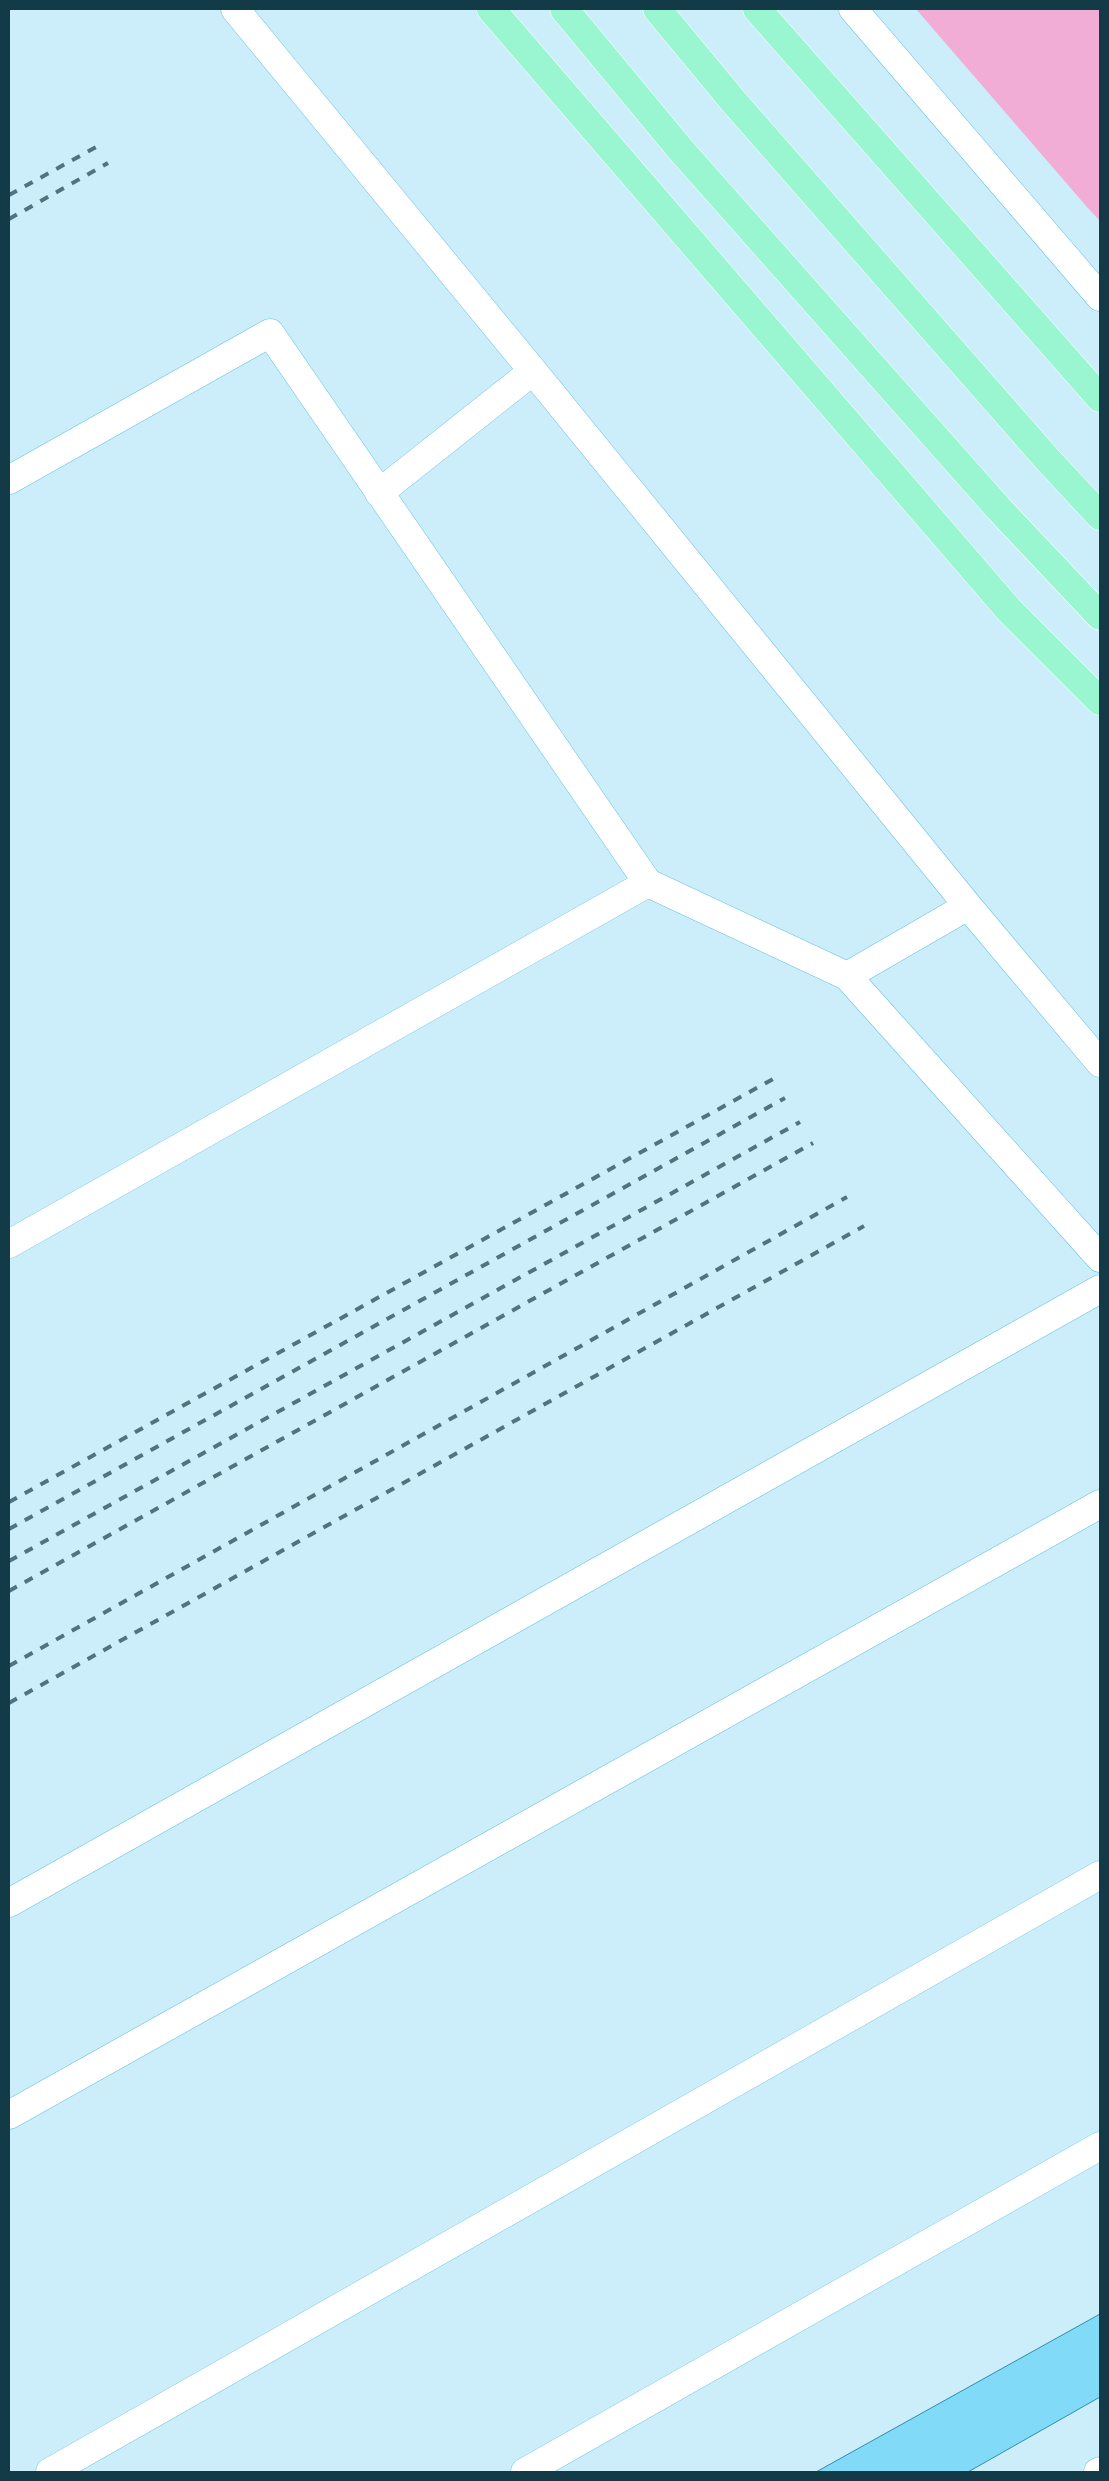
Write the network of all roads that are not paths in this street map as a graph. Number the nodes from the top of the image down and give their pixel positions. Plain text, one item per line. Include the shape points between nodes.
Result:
1 (234, 9) edge
2 (491, 9) edge
3 (564, 9) edge
4 (657, 9) edge
5 (757, 9) edge
6 (853, 9) edge
7 (1100, 297) edge
8 (533, 371) junction
9 (1100, 398) edge
10 (9, 480) edge
11 (379, 494) junction
12 (1100, 516) edge
13 (1100, 616) edge
14 (1100, 701) edge
15 (648, 883) junction
16 (968, 906) junction
17 (847, 976) junction
18 (1100, 1063) edge
19 (9, 1244) edge
20 (1100, 1258) edge
21 (1100, 1289) edge
22 (1100, 1504) edge
23 (1100, 1875) edge
24 (9, 1903) edge
25 (9, 2115) edge
26 (1100, 2146) edge
27 (50, 2472) edge
28 (525, 2472) edge

1 - 8 lane
2 - 14 main road via 1009,610
3 - 13 main road via 687,157 999,509
4 - 12 main road via 734,102
5 - 9 main road
6 - 7 lane
8 - 11 lane
8 - 16 lane
10 - 11 lane via 270,333
11 - 15 lane
15 - 17 lane
15 - 19 lane
16 - 17 lane
16 - 18 lane
17 - 20 lane
21 - 24 lane
22 - 25 lane
23 - 27 lane
26 - 28 lane

